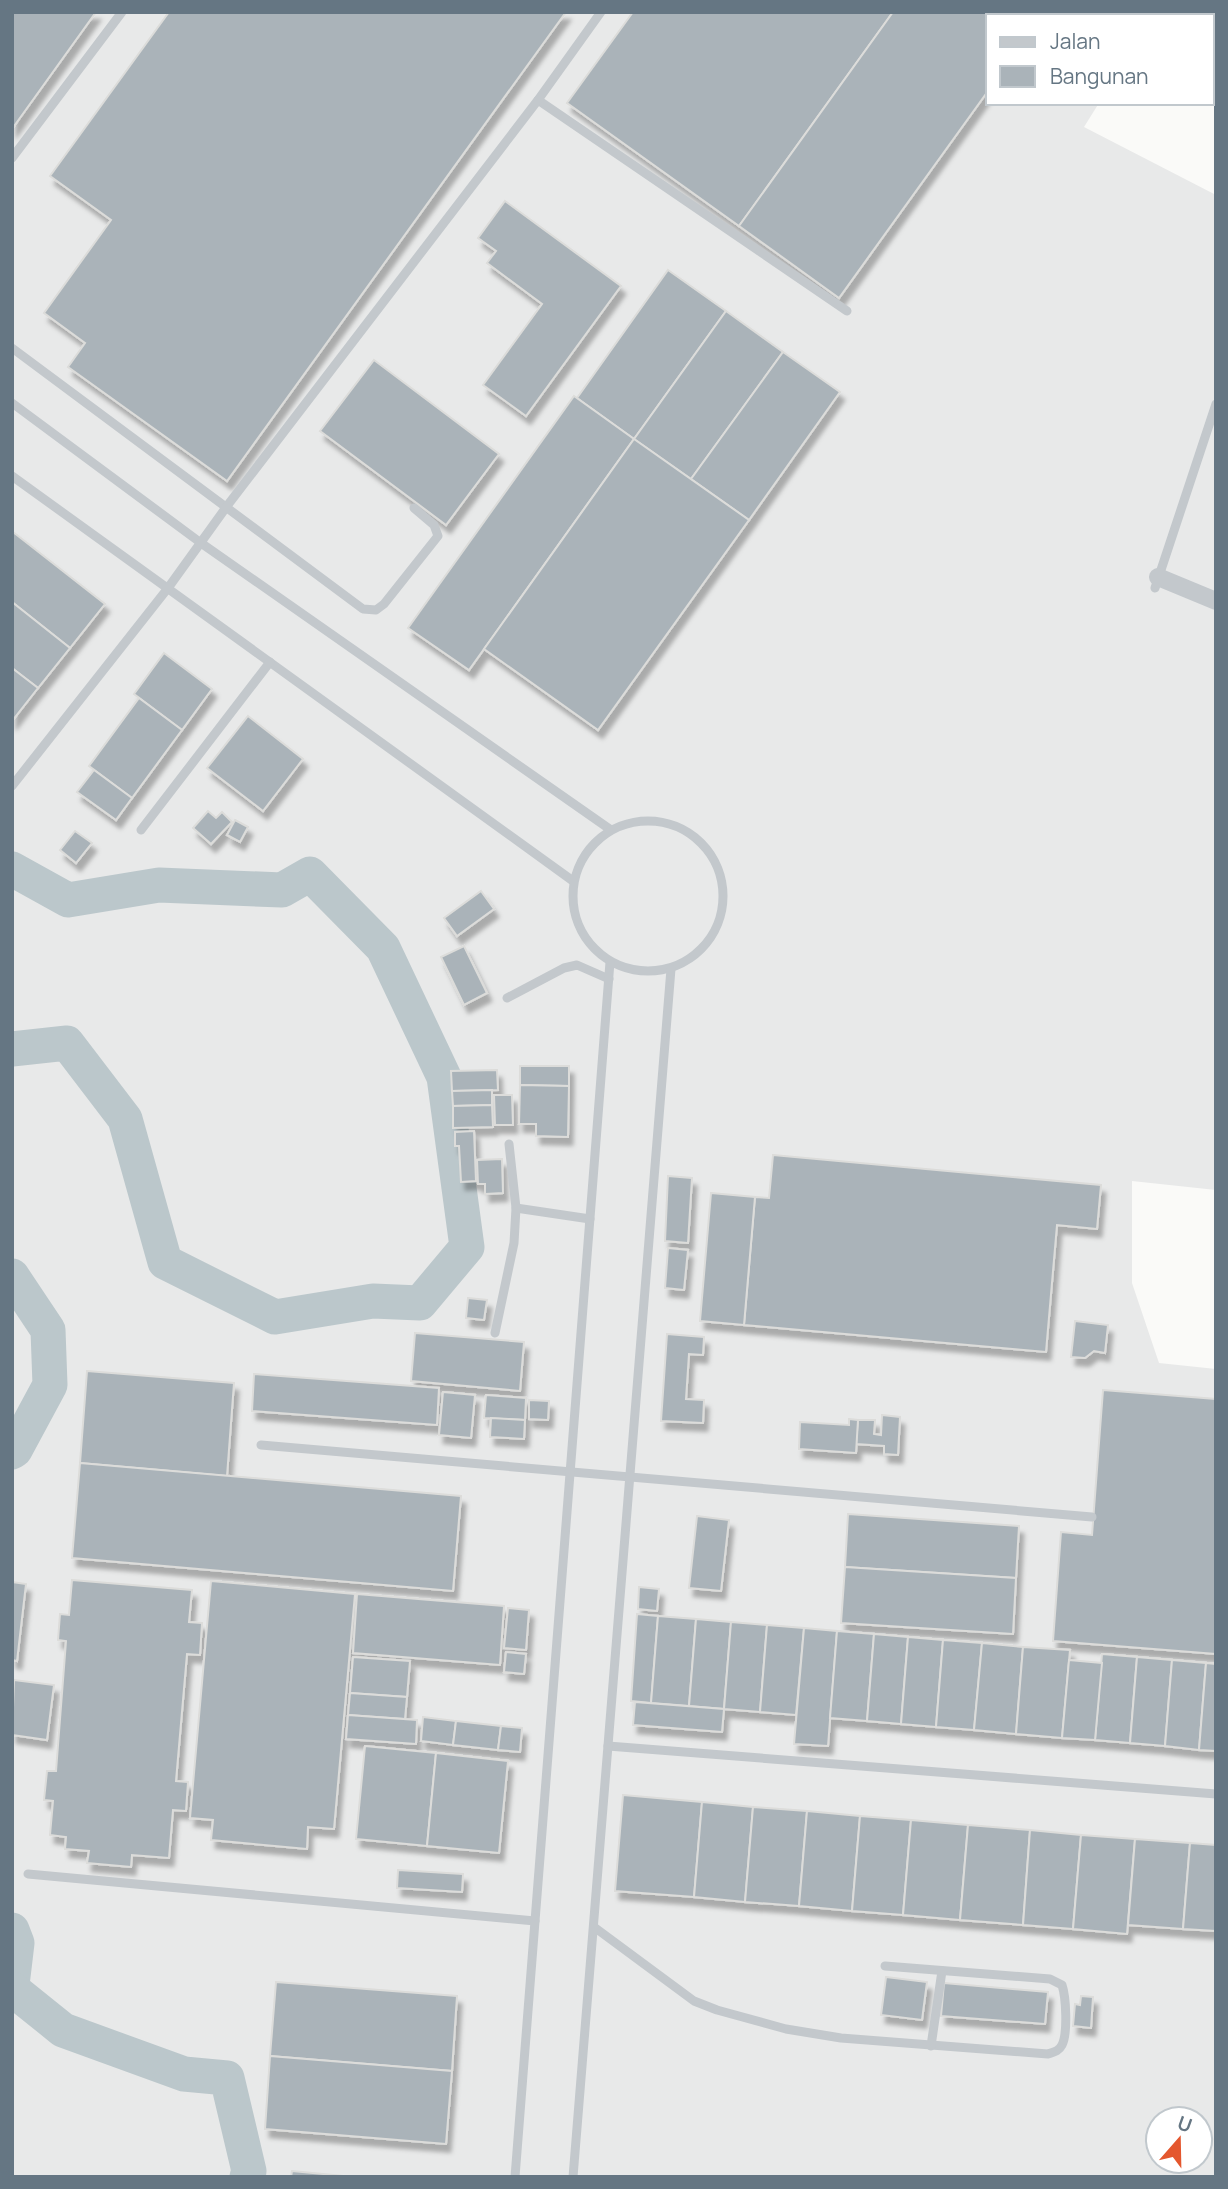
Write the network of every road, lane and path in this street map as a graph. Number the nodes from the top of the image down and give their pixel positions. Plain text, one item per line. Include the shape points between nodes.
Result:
1 (122, 12) edge
2 (601, 12) edge
3 (538, 100) junction
4 (12, 158) edge
5 (847, 311) dead end
6 (12, 348) edge
7 (12, 403) edge
8 (1216, 404) edge
9 (12, 476) edge
10 (227, 506) junction
11 (414, 508) dead end
12 (201, 543) junction
13 (1157, 582) joint
14 (168, 588) junction
15 (1216, 601) edge
16 (270, 662) junction
17 (12, 786) edge
18 (141, 830) dead end
19 (611, 830) junction
20 (573, 881) junction
21 (610, 962) junction
22 (671, 969) junction
23 (609, 979) junction
24 (507, 998) dead end
25 (509, 1144) dead end
26 (516, 1208) junction
27 (590, 1219) junction
28 (495, 1333) dead end
29 (261, 1445) dead end
30 (570, 1472) junction
31 (630, 1477) junction
32 (1092, 1517) dead end
33 (608, 1746) junction
34 (1216, 1794) edge
35 (28, 1874) dead end
36 (535, 1921) junction
37 (594, 1927) junction
38 (885, 1966) dead end
39 (942, 1971) junction
40 (931, 2046) junction
41 (515, 2177) edge
42 (573, 2177) edge

1 - 4 lane
2 - 3 lane
3 - 5 lane
3 - 10 lane
6 - 10 lane
7 - 12 lane
8 - 13 lane
9 - 14 lane
10 - 11 lane via 369,610 384,604 438,536 434,525
10 - 12 lane
12 - 14 lane
12 - 19 lane
13 - 15 street
14 - 16 lane
14 - 17 lane
16 - 18 lane
16 - 20 lane
19 - 20 lane via 587,851
19 - 22 lane via 641,821 672,825 699,841 718,867 724,897 717,928 698,953
20 - 21 lane via 574,912 587,941
21 - 22 lane via 640,972
21 - 23 lane
22 - 31 lane
23 - 24 lane via 577,965
23 - 27 lane
25 - 26 lane
26 - 27 lane
26 - 28 lane via 514,1243
27 - 30 lane
29 - 30 lane
30 - 31 lane
30 - 36 lane
31 - 32 lane
31 - 33 lane
33 - 34 lane
33 - 37 lane
35 - 36 lane
36 - 41 lane
37 - 40 lane via 694,2001 718,2010 786,2029
37 - 42 lane
38 - 39 lane
39 - 40 lane
39 - 40 lane via 1050,1979 1062,1985 1066,1996 1063,2043 1048,2054

